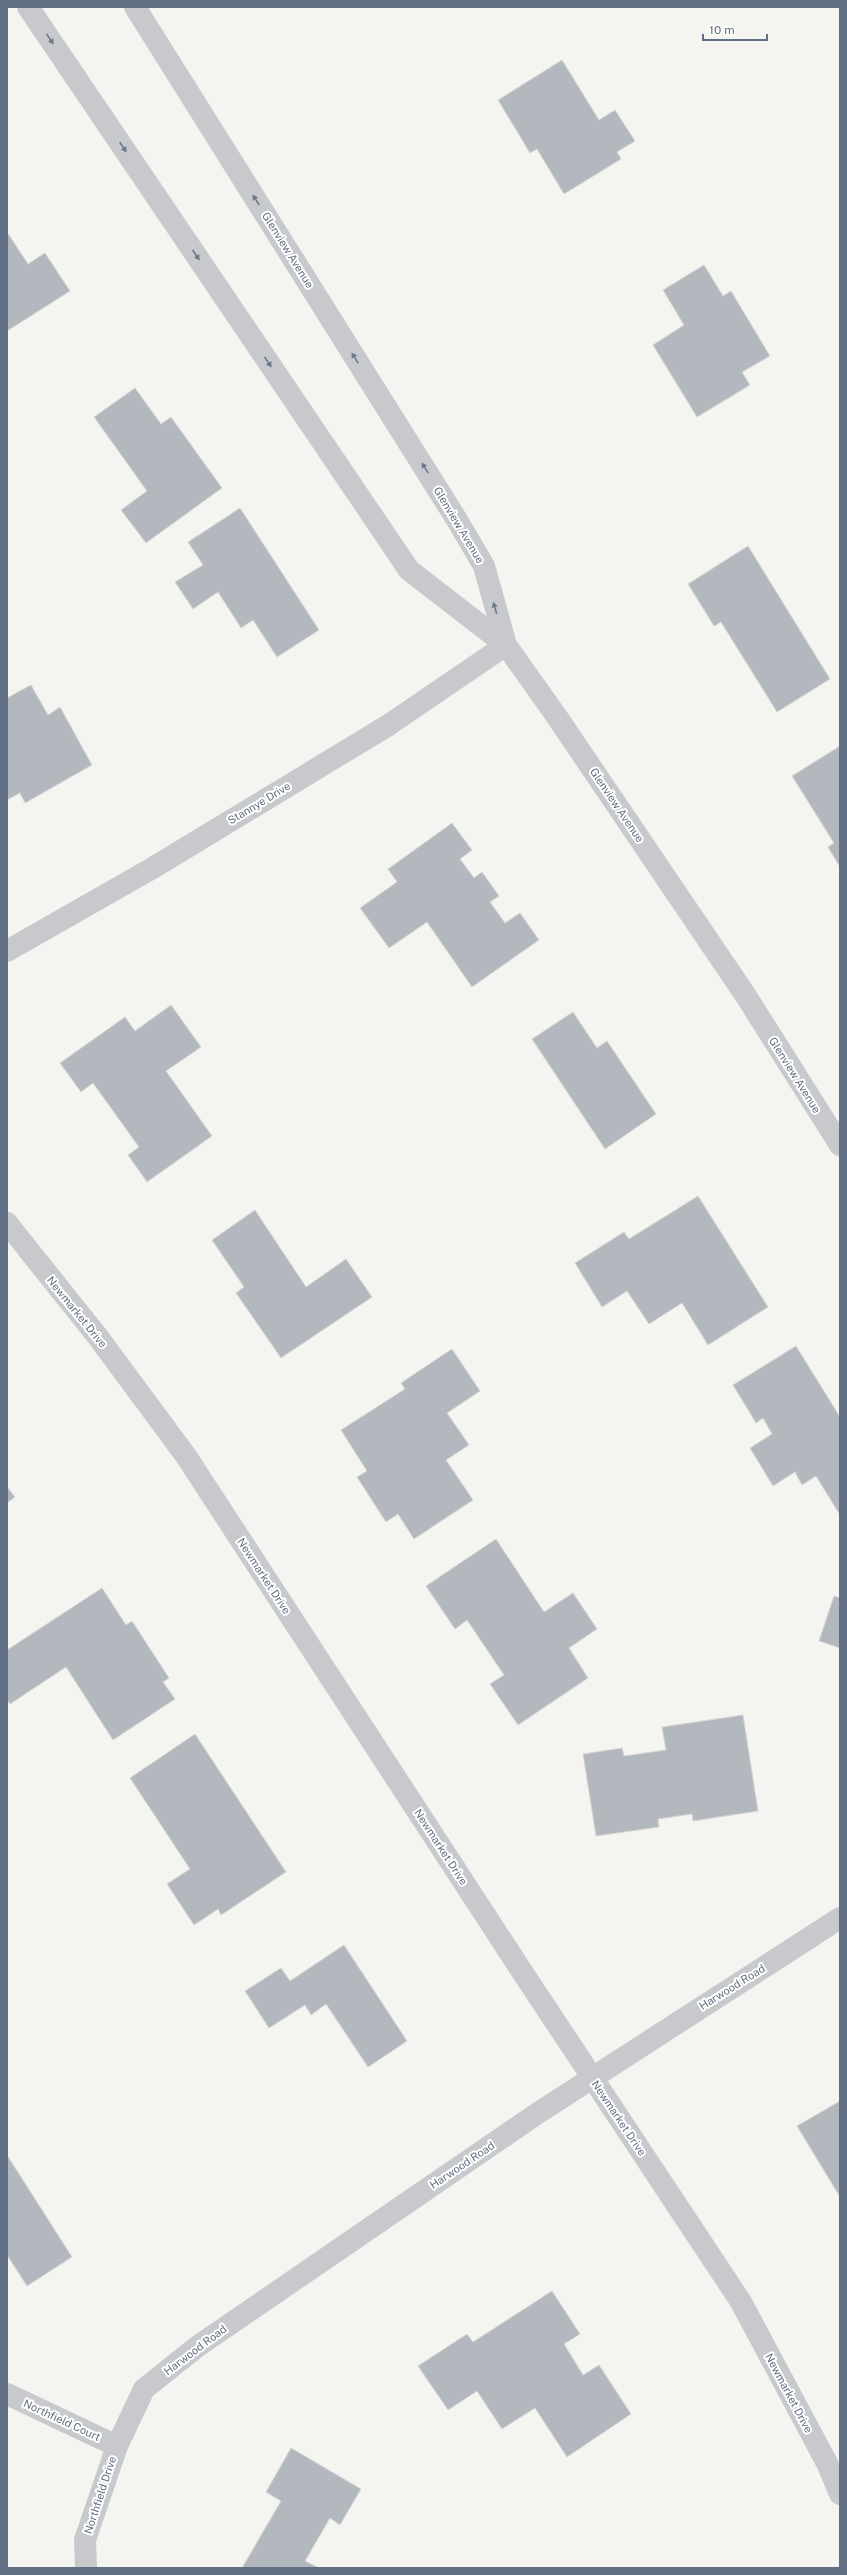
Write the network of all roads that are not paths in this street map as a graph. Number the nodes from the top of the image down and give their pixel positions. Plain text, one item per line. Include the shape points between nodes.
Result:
1 (28, 7) edge
2 (135, 7) edge
3 (506, 645) junction
4 (7, 951) edge
5 (840, 1145) edge
6 (7, 1223) edge
7 (840, 1918) edge
8 (592, 2078) junction
9 (7, 2394) edge
10 (117, 2446) junction
11 (840, 2494) edge
12 (86, 2568) edge

1 -> 3 street via 409,570
3 -> 2 street, Glenview Avenue via 484,566
3 - 4 street, Stannye Drive via 387,726 151,869
3 - 5 street, Glenview Avenue via 556,714 746,996
6 - 8 street, Newmarket Drive via 98,1337 186,1456
7 - 8 street, Harwood Road
8 - 10 street, Harwood Road via 198,2346 144,2389
8 - 11 street, Newmarket Drive via 741,2302 828,2465
9 - 10 street, Northfield Court
10 - 12 street, Northfield Drive via 86,2540

